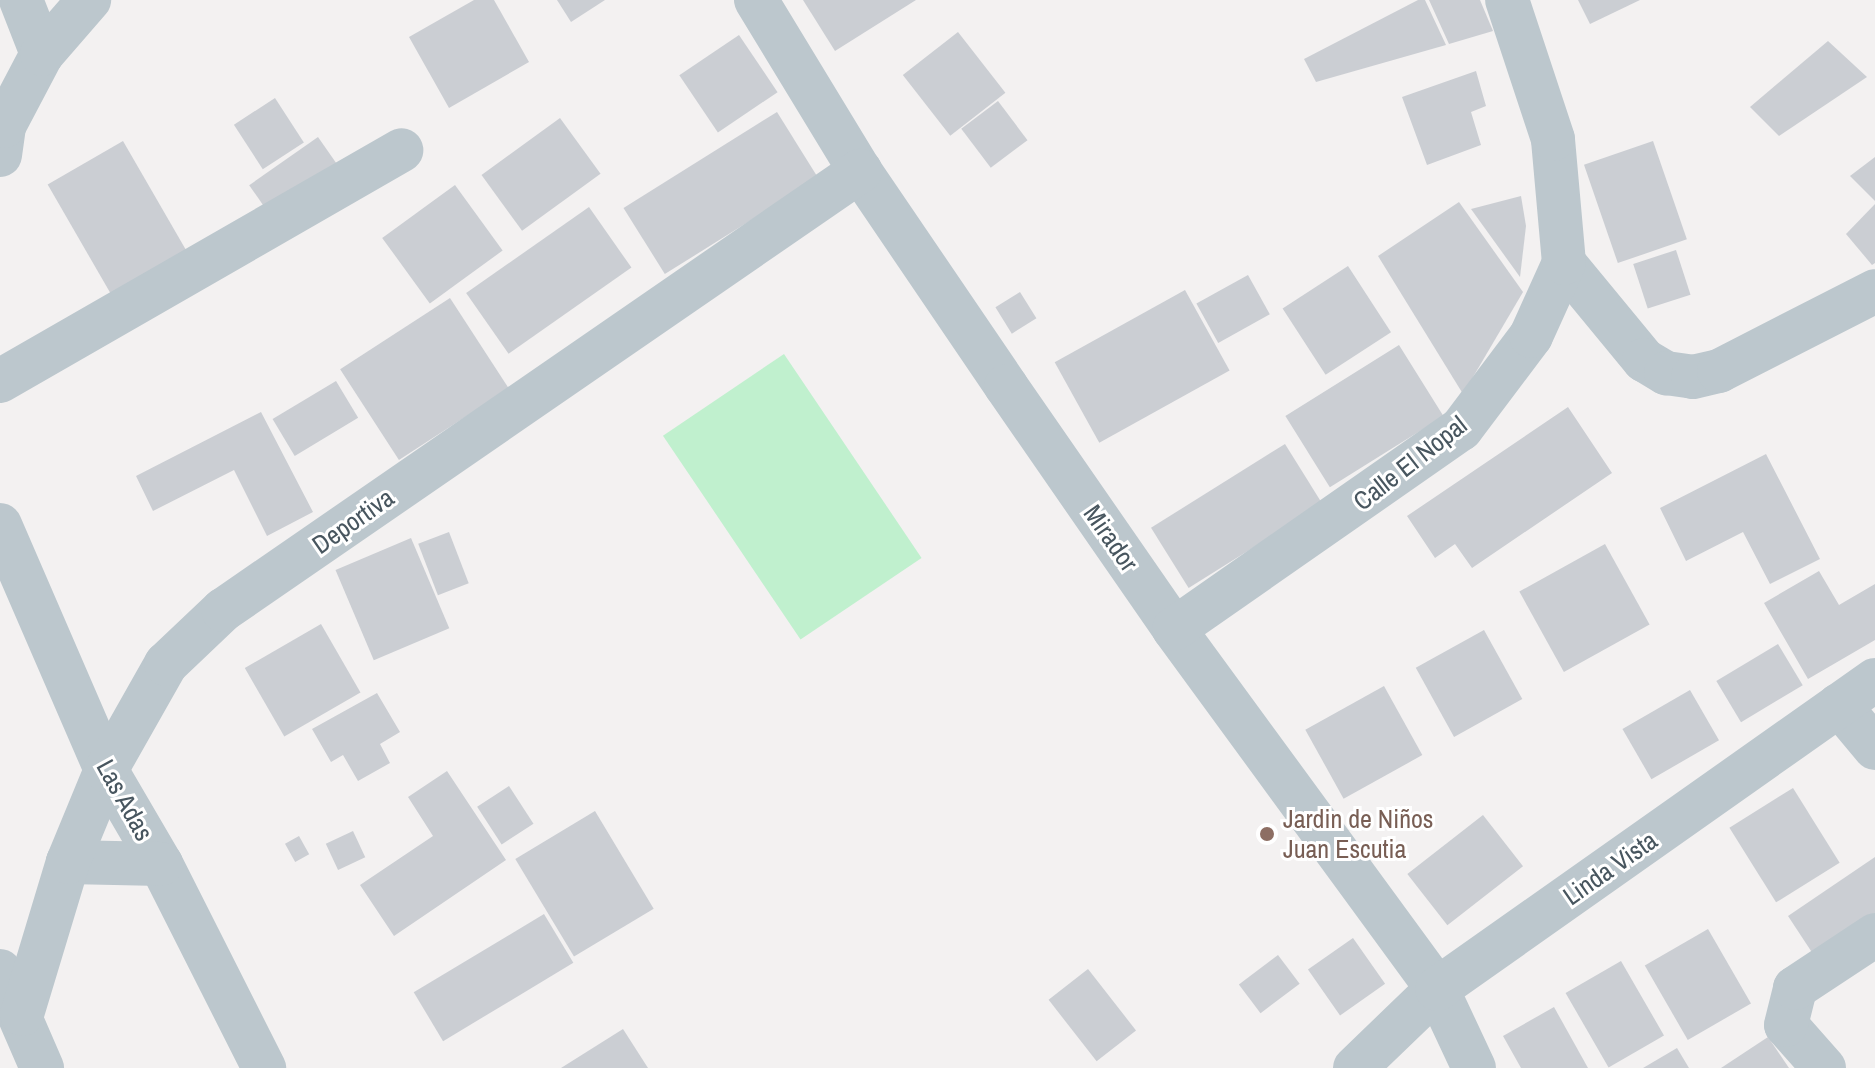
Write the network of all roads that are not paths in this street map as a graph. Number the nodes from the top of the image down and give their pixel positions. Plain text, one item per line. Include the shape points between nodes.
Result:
1 (21, 0) edge
2 (89, 0) edge
3 (756, 0) edge
4 (1507, 0) edge
5 (42, 54) junction
6 (401, 150) dead end
7 (0, 155) edge
8 (860, 171) junction
9 (1564, 263) junction
10 (1875, 291) edge
11 (0, 381) edge
12 (0, 525) edge
13 (1174, 629) junction
14 (1875, 680) edge
15 (1839, 705) junction
16 (1875, 748) edge
17 (106, 770) junction
18 (68, 862) junction
19 (161, 864) junction
20 (1875, 935) edge
21 (0, 971) edge
22 (1437, 989) junction
23 (22, 1014) junction
24 (42, 1068) edge
25 (264, 1068) edge
26 (1355, 1068) edge
27 (1474, 1068) edge
28 (1824, 1068) edge

1 - 5 street
2 - 5 street
3 - 8 street, Mirador
4 - 9 street, Calle El Nopal via 1553,139
5 - 7 street via 4,126
6 - 11 street
8 - 13 street, Mirador
8 - 17 street, Deportiva via 223,610 166,664
9 - 10 street via 1644,360 1666,373 1693,377 1719,371
9 - 13 street, Calle El Nopal via 1531,336 1461,429
12 - 17 street, Las Adas
13 - 22 street, Mirador
14 - 15 street, Linda Vista
15 - 16 street
15 - 22 street, Linda Vista
17 - 18 street, Deportiva
17 - 19 street, Las Adas
18 - 19 street
18 - 23 street, Deportiva
19 - 25 street, Las Adas
20 - 28 street via 1795,988 1786,1025
21 - 23 street
22 - 26 street, Linda Vista
22 - 27 street, Mirador
23 - 24 street

